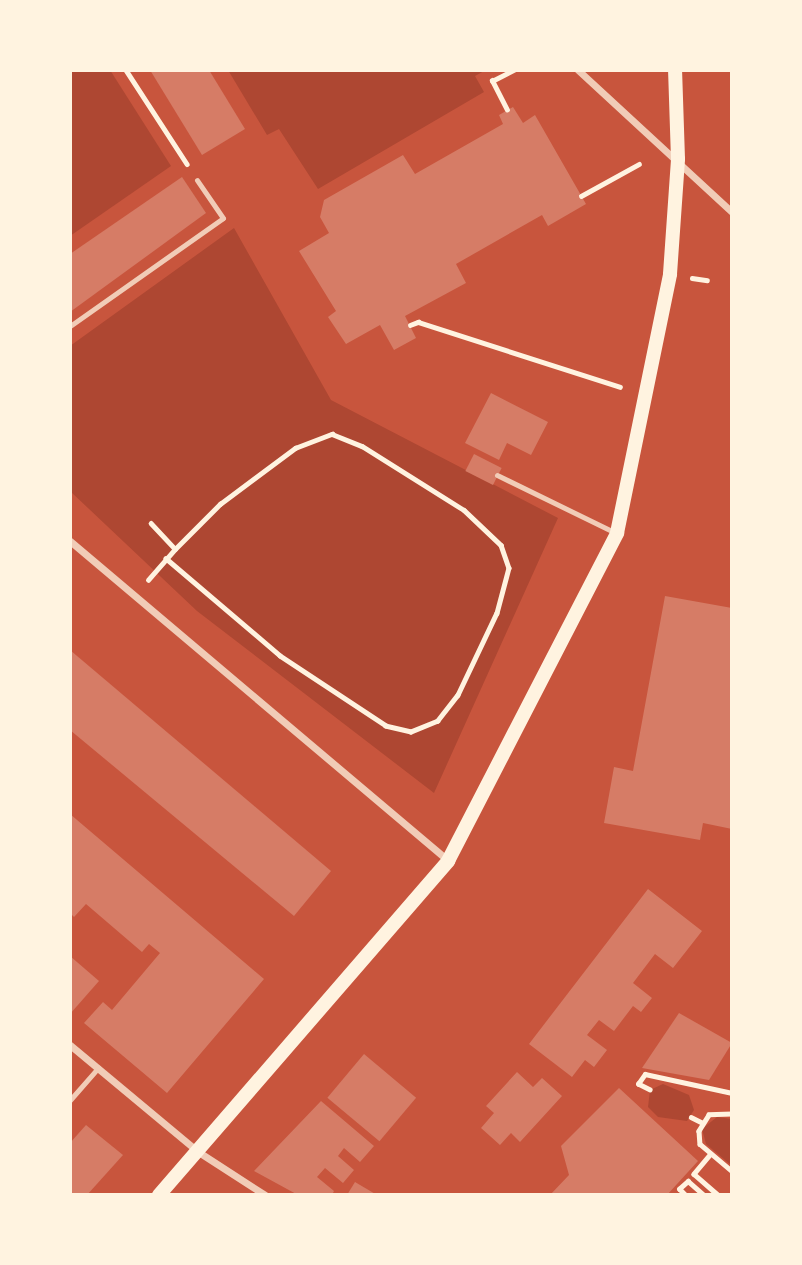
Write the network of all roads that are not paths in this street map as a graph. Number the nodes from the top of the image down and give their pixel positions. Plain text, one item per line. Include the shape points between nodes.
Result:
1 (578, 70) edge
2 (675, 70) edge
3 (678, 159) junction
4 (197, 180) dead end
5 (732, 212) edge
6 (70, 326) edge
7 (497, 475) dead end
8 (617, 533) junction
9 (70, 541) edge
10 (448, 861) junction
11 (70, 1045) edge
12 (98, 1068) junction
13 (70, 1100) edge
14 (197, 1151) junction
15 (159, 1195) edge
16 (265, 1195) edge

1 - 3 street
2 - 3 main road
3 - 5 street
3 - 8 main road via 670,274
4 - 6 lane via 223,218
7 - 8 lane
8 - 10 main road
9 - 10 street
10 - 14 main road
11 - 12 street
12 - 13 lane
12 - 14 street
14 - 15 main road
14 - 16 street

